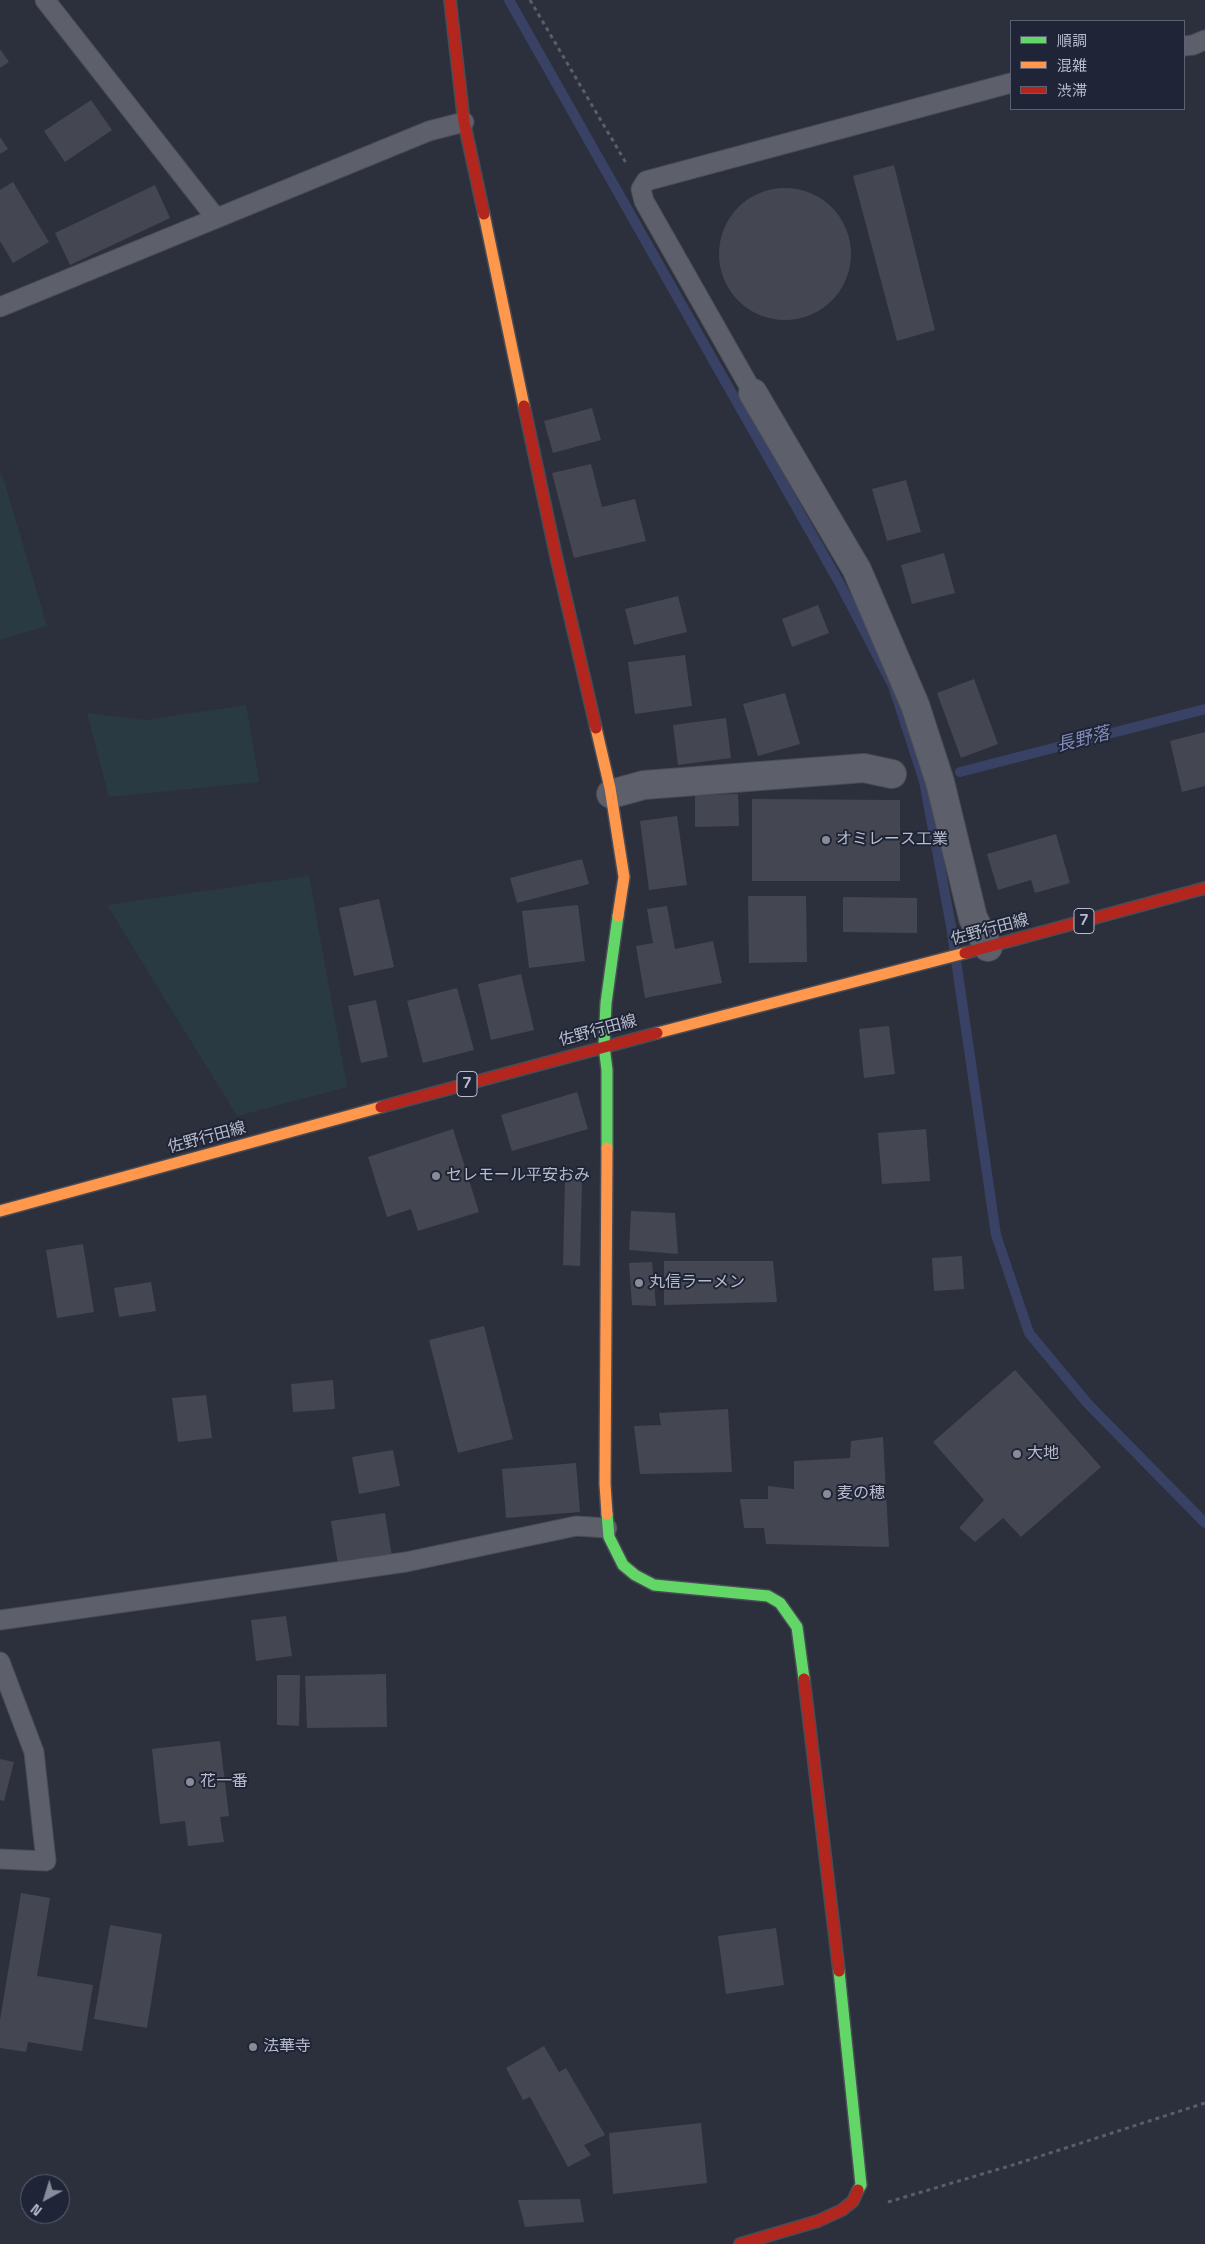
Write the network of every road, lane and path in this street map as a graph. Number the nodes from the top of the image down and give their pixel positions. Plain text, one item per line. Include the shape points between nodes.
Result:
1 (45, 0) edge
2 (450, 0) edge
3 (530, 0) edge
4 (1205, 40) edge
5 (1185, 46) edge
6 (1010, 82) edge
7 (464, 122) junction
8 (641, 189) junction
9 (216, 218) junction
10 (0, 307) edge
11 (753, 393) joint
12 (892, 774) dead end
13 (611, 794) junction
14 (1205, 888) edge
15 (975, 950) junction
16 (604, 1046) junction
17 (0, 1211) edge
18 (607, 1528) junction
19 (0, 1620) edge
20 (0, 1662) edge
21 (0, 1859) edge
22 (1205, 2103) edge
23 (852, 2201) junction
24 (740, 2244) edge

1 - 9 lane
2 - 7 street
3 - 8 path
4 - 5 lane
6 - 8 lane via 646,181
7 - 9 lane via 429,131
7 - 13 street via 556,556
8 - 11 lane via 644,201
9 - 10 lane
11 - 15 street via 857,570 915,705 940,782 973,918
12 - 13 street via 864,768 644,785
13 - 16 street via 624,877 606,1004
14 - 15 street, 佐野行田線 / 7
15 - 16 street, 佐野行田線 / 7
16 - 17 street, 佐野行田線 / 7
16 - 18 street
18 - 19 lane via 576,1526 406,1562
18 - 23 street via 623,1565 654,1585 768,1596 780,1603 797,1627 842,1989 861,2185
20 - 21 lane via 34,1752 46,1861
22 - 23 path via 889,2202
23 - 24 street via 842,2210 818,2221

